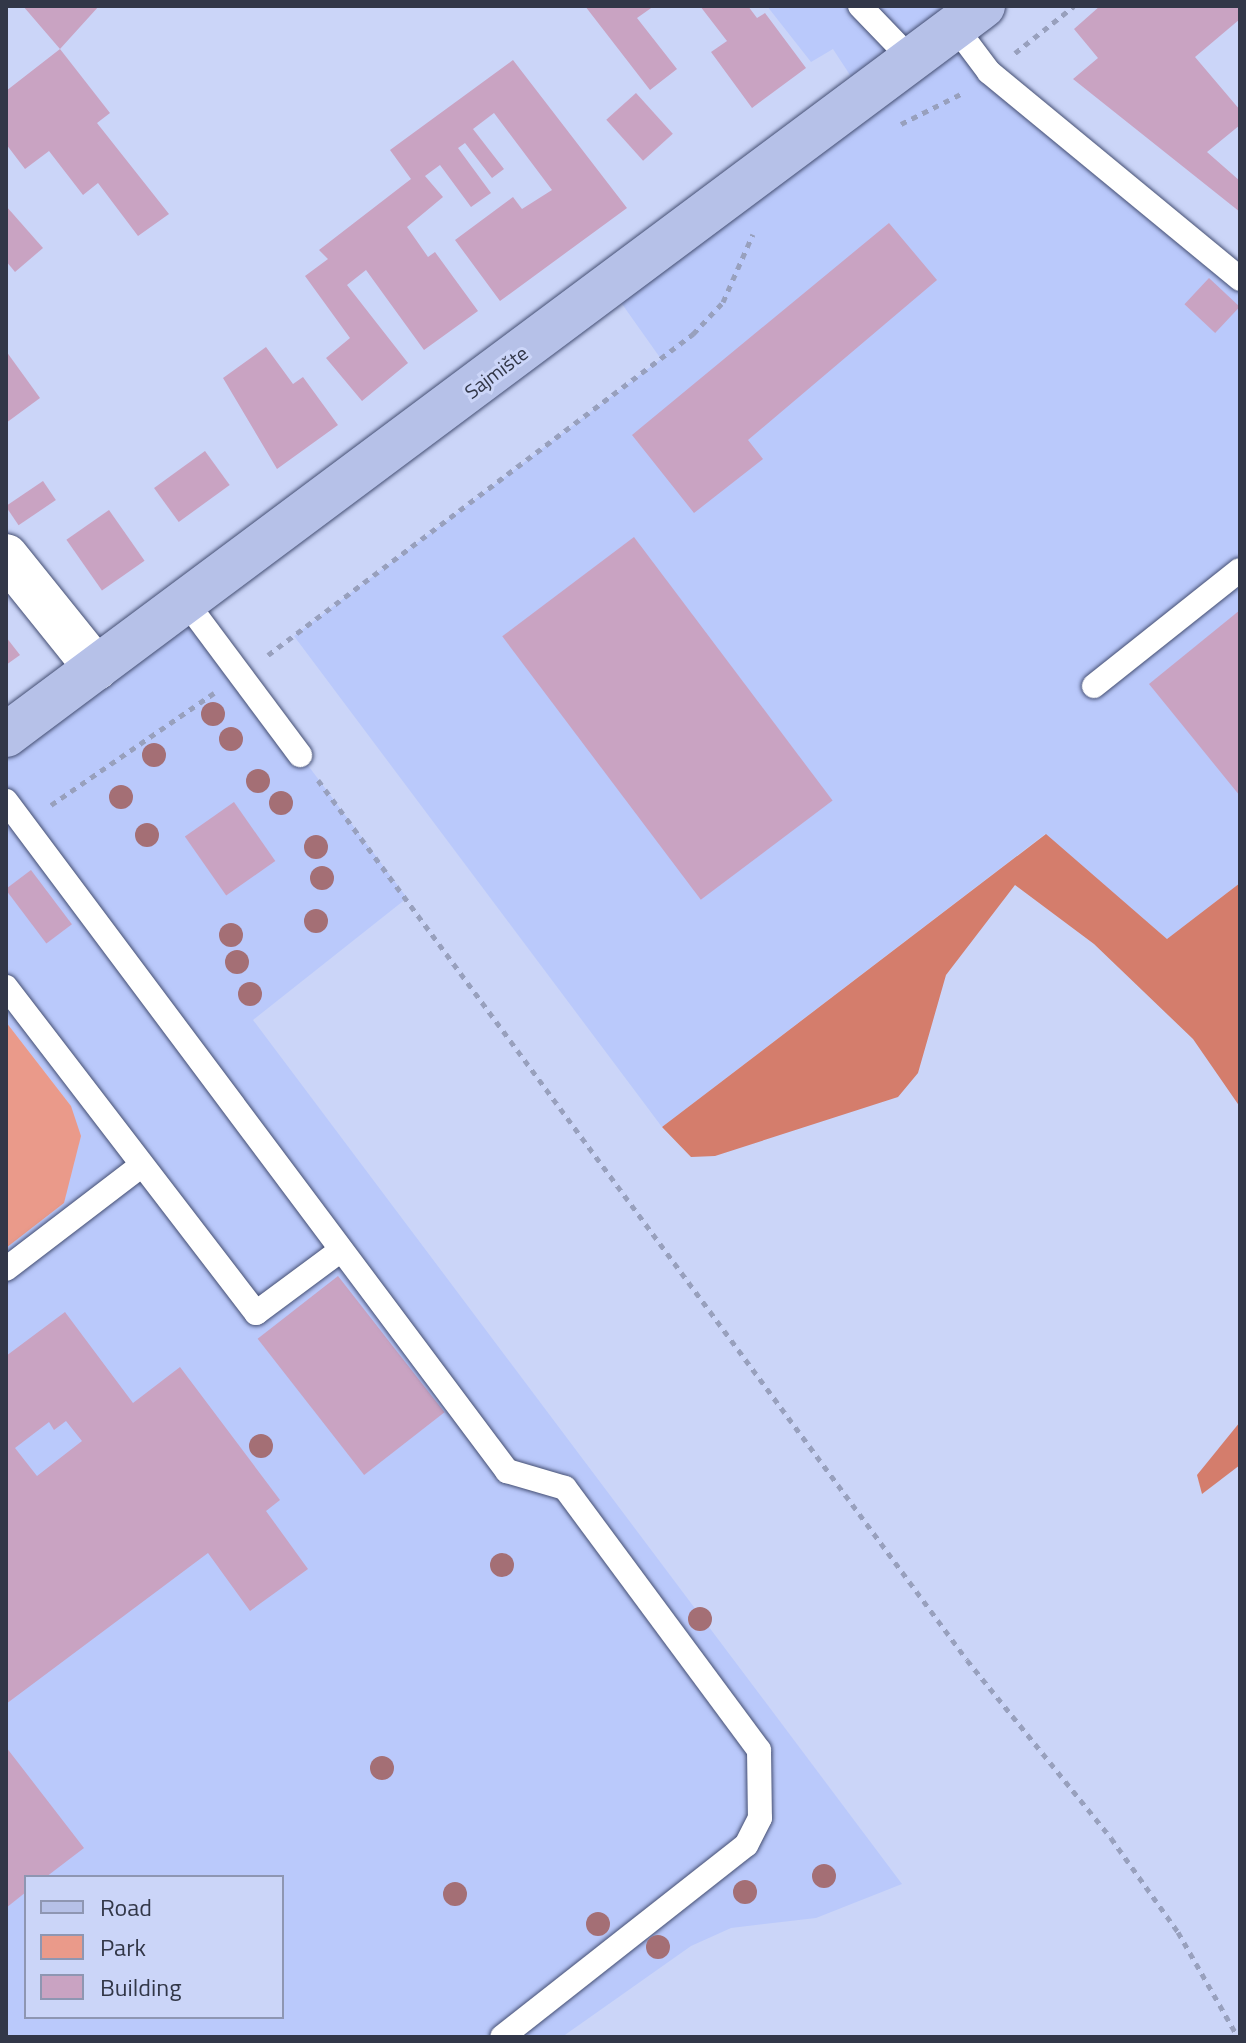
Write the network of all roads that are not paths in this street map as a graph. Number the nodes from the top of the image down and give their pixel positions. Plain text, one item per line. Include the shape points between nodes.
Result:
1 (860, 6) edge
2 (969, 17) edge
3 (912, 60) junction
4 (1240, 279) edge
5 (6, 556) edge
6 (1240, 570) edge
7 (186, 602) junction
8 (96, 668) junction
9 (1094, 686) dead end
10 (6, 735) edge
11 (300, 755) road end
12 (6, 801) edge
13 (6, 987) edge
14 (142, 1165) junction
15 (341, 1250) junction
16 (6, 1269) edge
17 (502, 2037) edge

1 - 3 lane
2 - 3 main road, Sajmište
2 - 4 lane via 989,72
3 - 7 main road, Sajmište
5 - 8 street
6 - 9 lane
7 - 8 main road, Sajmište
7 - 11 lane
8 - 10 main road, Sajmište
12 - 15 lane
13 - 14 lane
14 - 15 lane via 256,1313
14 - 16 lane
15 - 17 lane via 507,1471 565,1488 759,1750 760,1818 746,1845

